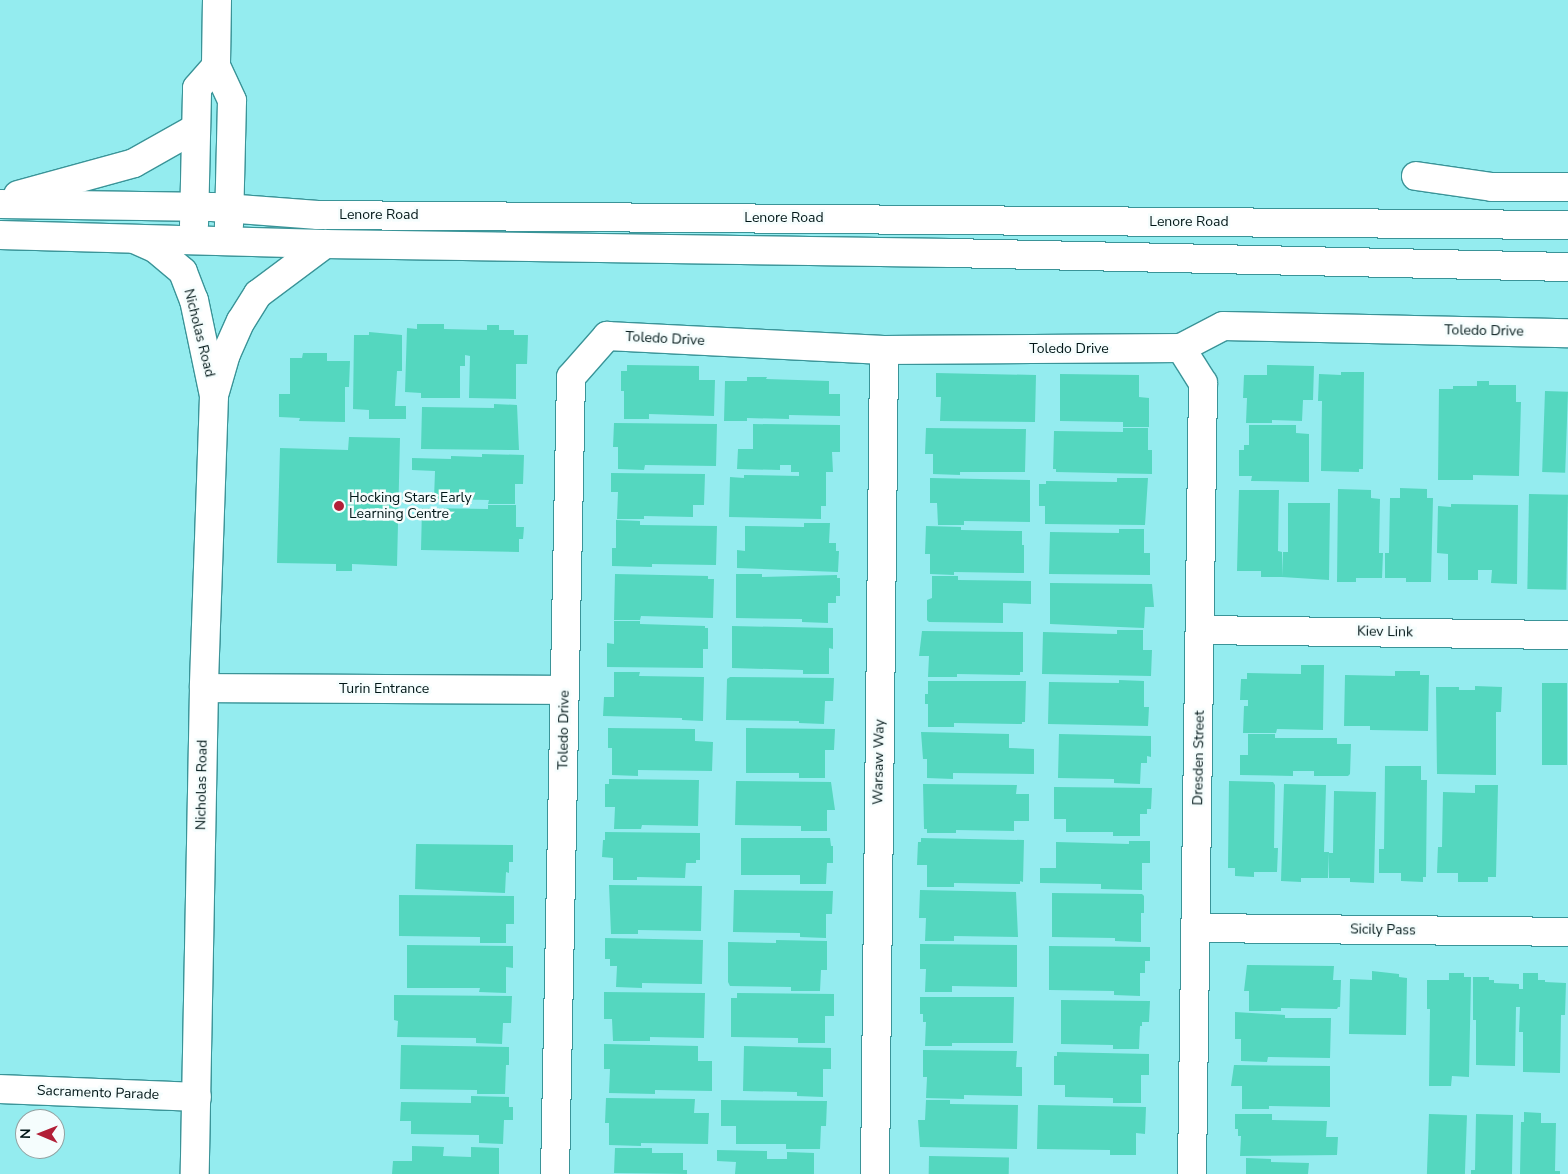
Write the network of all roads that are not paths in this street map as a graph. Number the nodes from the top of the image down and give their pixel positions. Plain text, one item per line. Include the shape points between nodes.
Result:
1 (217, 0) edge
2 (216, 66) junction
3 (196, 128) junction
4 (1416, 176) dead end
5 (1568, 187) edge
6 (0, 199) edge
7 (0, 204) edge
8 (194, 207) junction
9 (230, 208) junction
10 (1568, 225) edge
11 (0, 235) edge
12 (132, 238) junction
13 (194, 239) junction
14 (229, 240) junction
15 (325, 244) junction
16 (1568, 267) edge
17 (1568, 333) edge
18 (1180, 348) junction
19 (884, 350) junction
20 (214, 396) junction
21 (1201, 630) junction
22 (1568, 635) edge
23 (204, 688) junction
24 (565, 690) junction
25 (1197, 928) junction
26 (1568, 932) edge
27 (0, 1089) edge
28 (197, 1097) junction
29 (195, 1174) edge
30 (555, 1174) edge
31 (875, 1174) edge
32 (1192, 1174) edge

1 - 2 street
2 - 3 street via 198,88
2 - 9 street via 232,101
3 - 6 street via 134,163
3 - 8 street
4 - 5 street via 1492,187
7 - 8 street, Lenore Road
8 - 9 street, Lenore Road
8 - 13 street
9 - 10 street, Lenore Road via 318,214
9 - 14 street
11 - 12 street, Lenore Road
12 - 13 street, Lenore Road
12 - 20 street, Nicholas Road via 156,249 183,272 194,300
13 - 14 street, Lenore Road
14 - 15 street, Lenore Road
15 - 16 street, Lenore Road via 950,253
15 - 20 street, Nicholas Road via 258,294 226,354
17 - 18 street, Toledo Drive via 1223,326
18 - 19 street, Toledo Drive
18 - 21 street, Dresden Street via 1203,384
19 - 24 street, Toledo Drive via 607,336 571,377
19 - 31 street, Warsaw Way
20 - 23 street, Nicholas Road
21 - 22 street, Kiev Link
21 - 25 street, Dresden Street
23 - 24 street, Turin Entrance
23 - 28 street, Nicholas Road
24 - 30 street, Toledo Drive
25 - 26 street, Sicily Pass
25 - 32 street, Dresden Street
27 - 28 street, Sacramento Parade
28 - 29 street, Nicholas Road

